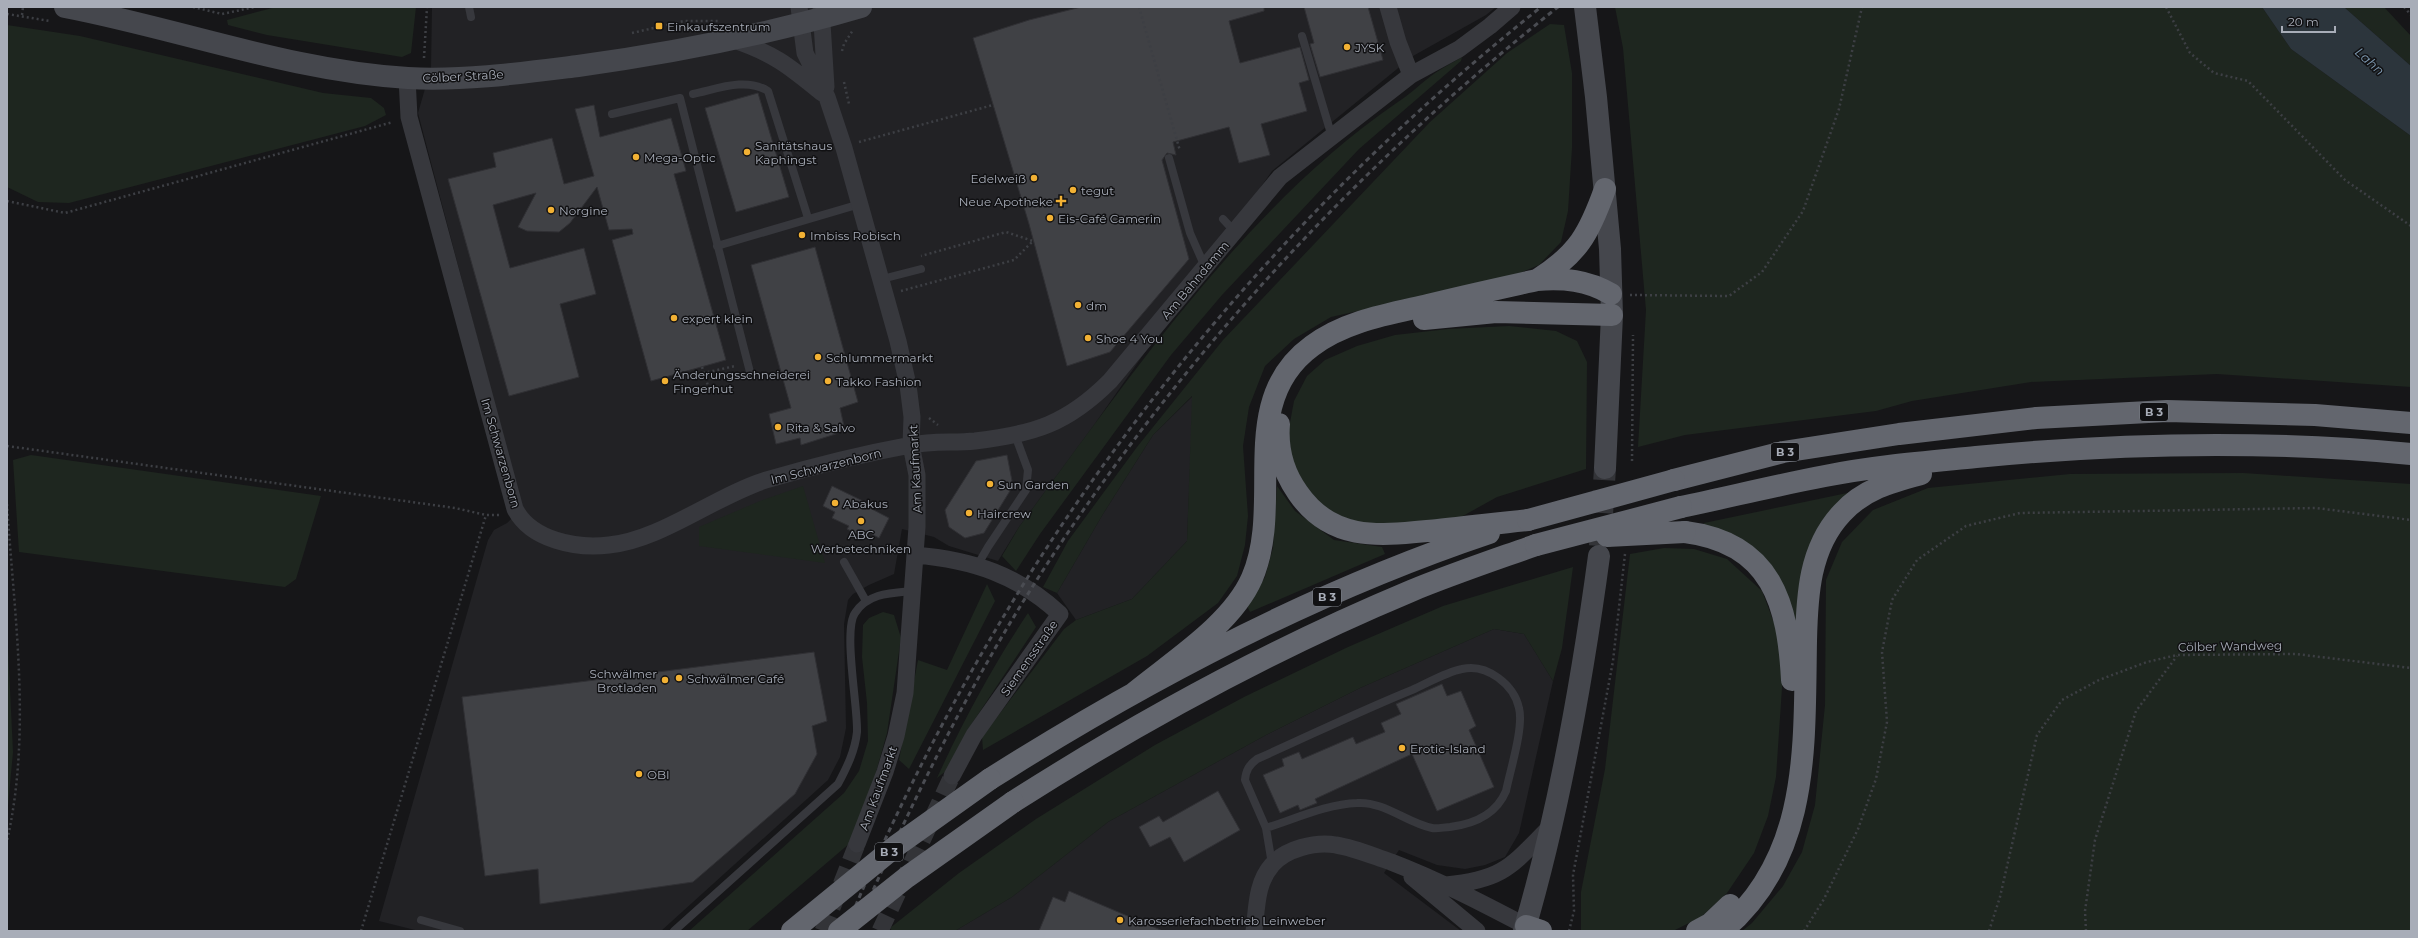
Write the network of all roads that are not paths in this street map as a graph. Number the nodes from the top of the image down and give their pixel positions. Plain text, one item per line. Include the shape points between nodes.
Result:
1 (65, 7) edge
2 (469, 7) edge
3 (1388, 7) edge
4 (1512, 7) edge
5 (1585, 7) edge
6 (854, 9) edge
7 (822, 12) edge
8 (800, 15) edge
9 (471, 17) dead end
10 (727, 29) junction
11 (1302, 36) dead end
12 (1411, 75) junction
13 (415, 78) junction
14 (693, 94) dead end
15 (827, 97) junction
16 (612, 114) dead end
17 (1332, 137) junction
18 (1169, 158) dead end
19 (1605, 189) junction
20 (860, 204) junction
21 (808, 218) junction
22 (1223, 219) dead end
23 (1235, 232) junction
24 (717, 246) junction
25 (1205, 268) junction
26 (921, 269) dead end
27 (882, 279) junction
28 (1537, 280) junction
29 (1612, 304) junction
30 (751, 376) dead end
31 (2411, 423) edge
32 (1015, 435) junction
33 (911, 445) junction
34 (2411, 454) edge
35 (1984, 456) junction
36 (1605, 468) tunnel mouth
37 (1528, 520) junction
38 (1546, 542) junction
39 (915, 556) junction
40 (1599, 556) tunnel mouth
41 (844, 562) dead end
42 (977, 566) junction
43 (913, 591) junction
44 (866, 601) junction
45 (1134, 692) junction
46 (952, 776) tunnel mouth
47 (1550, 826) junction
48 (1266, 828) junction
49 (857, 844) tunnel mouth
50 (1272, 864) junction
51 (1396, 864) junction
52 (1446, 885) junction
53 (421, 920) dead end
54 (1530, 929) edge
55 (460, 931) edge
56 (674, 931) edge
57 (792, 931) edge
58 (839, 931) edge
59 (1254, 931) edge
60 (1478, 931) edge
61 (1697, 931) edge
62 (1722, 931) edge

1 - 13 main road, Cölber Straße via 305,64
2 - 9 lane
3 - 12 street
4 - 12 street, Am Bahndamm via 1459,48
5 - 19 main road
6 - 7 main road, Cölber Straße
7 - 8 main road, Cölber Straße
7 - 15 street, Am Kaufmarkt
8 - 10 main road, Cölber Straße
8 - 15 street, Am Kaufmarkt via 805,53
10 - 13 main road, Cölber Straße via 639,57 529,72
10 - 15 street via 783,60
11 - 17 lane
12 - 17 street, Am Bahndamm
13 - 33 street, Im Schwarzenborn via 409,116 515,509 520,519 534,531 566,543 584,546 609,545 636,539 758,483 854,456
14 - 21 lane via 747,83 758,85 768,91
15 - 20 street, Am Kaufmarkt
16 - 24 lane via 680,98
17 - 23 street, Am Bahndamm via 1280,177
18 - 25 lane via 1190,233
19 - 28 highway via 1583,239 1559,265
19 - 29 main road
20 - 21 lane
20 - 27 street, Am Kaufmarkt
21 - 24 lane
22 - 23 lane
23 - 25 street, Am Bahndamm
24 - 30 lane
25 - 32 street, Am Bahndamm via 1110,381 1090,401 1050,424
26 - 27 lane
27 - 33 street, Am Kaufmarkt via 908,385 912,417
28 - 29 highway via 1574,280 1599,287
28 - 45 highway via 1377,317 1325,337 1301,355 1283,379 1268,415 1265,438 1266,524 1259,562 1252,579 1221,622
29 - 36 main road
29 - 37 highway via 1460,314 1377,326 1342,340 1316,357 1304,367 1287,394 1279,436 1281,457 1286,472 1303,500 1313,510 1338,526 1352,532 1381,536
31 - 37 highway, B 3, bridge via 2315,415 2167,412 2036,418 1898,434 1783,452
32 - 33 street, Am Bahndamm via 974,441
32 - 42 lane via 1028,470 1026,490
33 - 39 street, Am Kaufmarkt via 917,475
34 - 35 highway, B 3 via 2219,445 2116,446
35 - 38 highway, B 3, bridge via 1826,476 1681,507
35 - 62 highway via 1884,484 1842,513 1824,539 1810,584 1804,726 1797,796 1791,826 1774,868 1763,887 1749,905
37 - 45 highway, B 3 via 1437,551 1353,586 1276,621
38 - 58 highway, B 3, bridge via 1411,591 1264,659 1178,703 1094,750 1013,802 907,877
38 - 61 highway, bridge via 1685,532 1716,538 1744,553 1766,576 1782,604 1790,648 1792,733 1789,774 1781,816 1772,843 1756,874 1739,896 1710,924
39 - 42 street, Siemensstraße
39 - 43 street, Am Kaufmarkt
40 - 47 main road via 1584,668
41 - 44 lane
42 - 46 street, Siemensstraße via 1012,578 1041,596 1060,614 974,735
43 - 44 lane via 877,595
43 - 49 street, Am Kaufmarkt via 905,693 896,736
44 - 56 lane via 854,613 852,622 851,654 857,732 851,759 838,784
45 - 57 highway, B 3, bridge via 990,779 896,846
47 - 52 street via 1509,868 1496,876
47 - 54 main road
48 - 48 lane via 1245,780 1246,772 1257,759 1463,668 1480,670 1496,677 1508,686 1516,697 1520,709 1520,724 1506,791 1502,801 1481,820 1433,828 1377,805 1358,802
48 - 50 lane
50 - 51 street via 1290,852 1308,846 1335,844
50 - 59 street via 1259,891
51 - 52 street
51 - 60 street
52 - 54 street
53 - 55 lane

